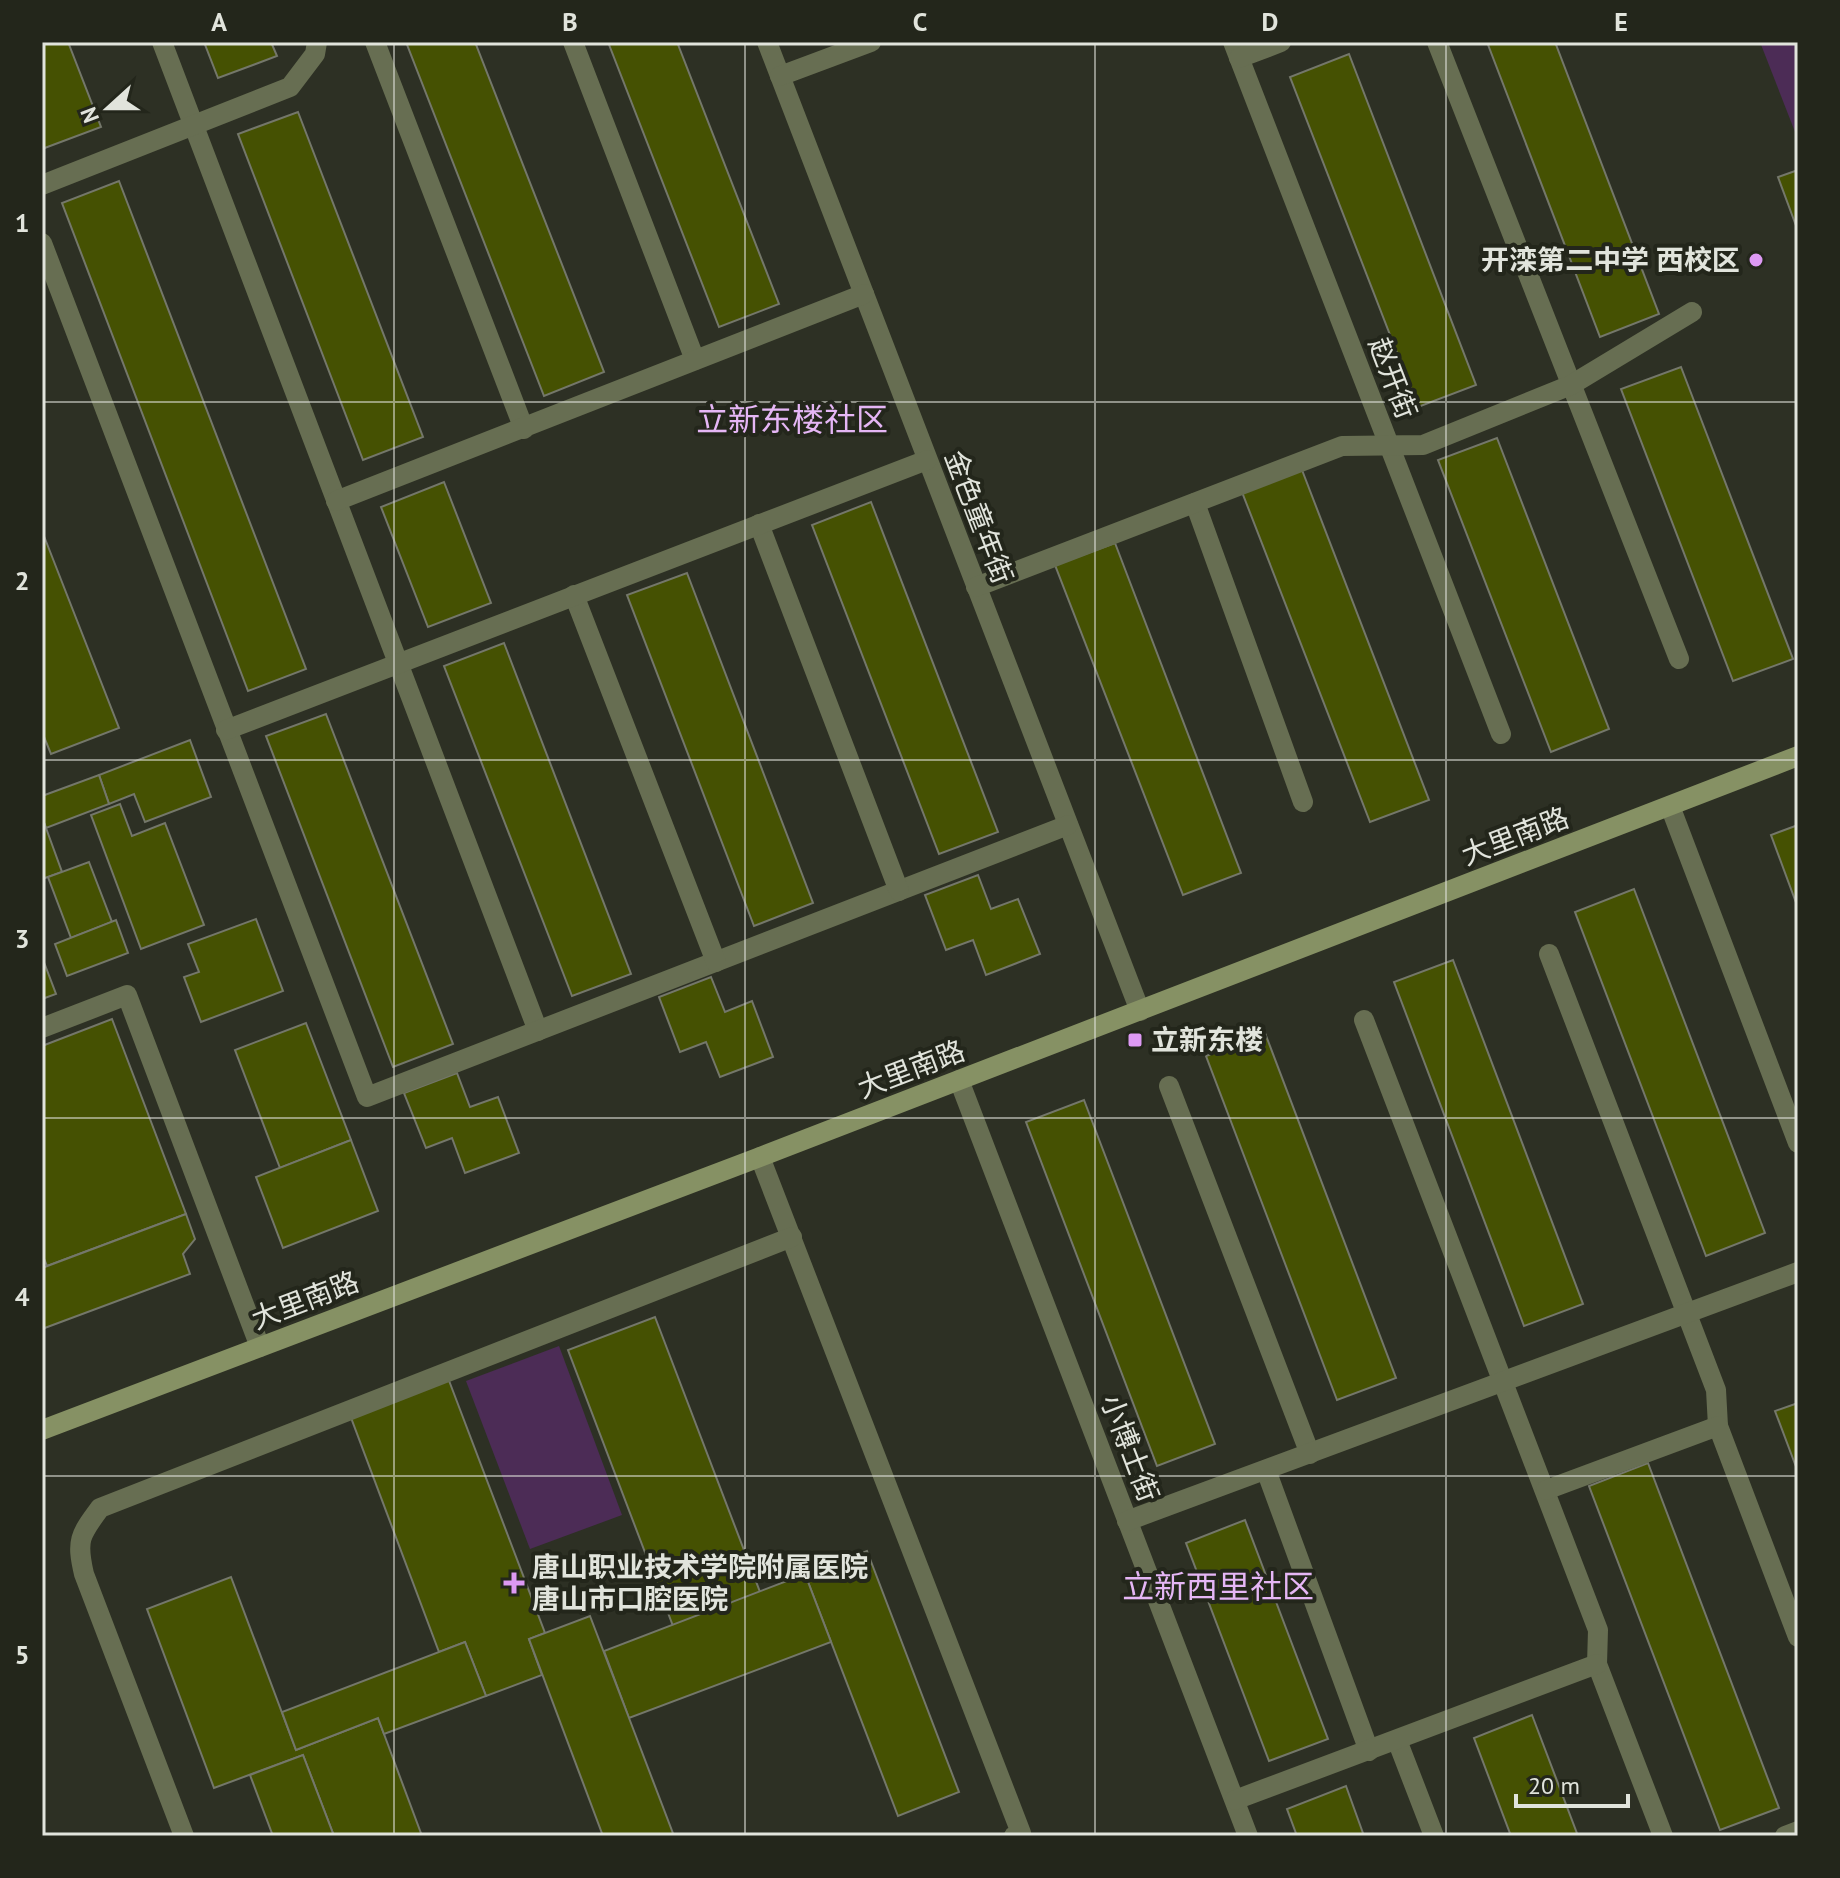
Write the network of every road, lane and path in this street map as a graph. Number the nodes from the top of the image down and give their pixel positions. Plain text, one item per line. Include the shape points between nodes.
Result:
1 (162, 42) edge
2 (317, 42) edge
3 (375, 42) edge
4 (573, 42) edge
5 (767, 42) edge
6 (871, 42) edge
7 (1281, 42) edge
8 (1437, 42) edge
9 (1236, 50) edge
10 (780, 76) junction
11 (194, 125) junction
12 (42, 185) edge
13 (42, 243) edge
14 (864, 294) junction
15 (1692, 312) dead end
16 (695, 360) junction
17 (1571, 385) junction
18 (524, 429) junction
19 (1390, 447) junction
20 (927, 460) junction
21 (336, 501) junction
22 (1195, 503) junction
23 (759, 524) junction
24 (976, 587) junction
25 (574, 595) junction
26 (1679, 659) dead end
27 (398, 664) junction
28 (226, 730) junction
29 (1501, 734) dead end
30 (1798, 756) edge
31 (1303, 802) dead end
32 (1670, 806) junction
33 (1068, 825) junction
34 (899, 891) junction
35 (1549, 954) dead end
36 (716, 962) junction
37 (1140, 1011) junction
38 (1364, 1020) dead end
39 (42, 1028) edge
40 (538, 1031) junction
41 (959, 1080) junction
42 (1169, 1086) dead end
43 (1798, 1143) edge
44 (760, 1157) junction
45 (792, 1237) junction
46 (1798, 1272) edge
47 (1687, 1314) junction
48 (260, 1347) junction
49 (1504, 1381) junction
50 (1718, 1426) junction
51 (42, 1430) edge
52 (1310, 1454) junction
53 (1266, 1470) junction
54 (1546, 1490) junction
55 (1127, 1521) junction
56 (1798, 1637) edge
57 (1597, 1664) junction
58 (1397, 1740) junction
59 (1369, 1751) junction
60 (1235, 1800) junction
61 (1798, 1831) edge
62 (184, 1836) edge
63 (1014, 1836) edge
64 (1248, 1836) edge
65 (1434, 1836) edge
66 (1663, 1836) edge
67 (1785, 1836) edge

1 - 11 street
2 - 11 street via 315,54 290,87
3 - 18 street
4 - 16 street
5 - 10 street, 金色童年街
6 - 10 street
7 - 9 street
8 - 17 street
9 - 19 street, 赵开街
10 - 14 street, 金色童年街
11 - 12 street
11 - 21 street
13 - 28 street
14 - 16 street
14 - 20 street, 金色童年街
15 - 17 street
16 - 18 street
17 - 19 street via 1423,445
17 - 26 street
18 - 21 street
19 - 22 street via 1342,446
19 - 29 street, 赵开街
20 - 23 street
20 - 24 street, 金色童年街
21 - 27 street
22 - 24 street
22 - 31 street
23 - 25 street
23 - 34 street
24 - 33 street, 金色童年街
25 - 27 street
25 - 36 street
27 - 28 street
27 - 40 street
28 - 40 street via 367,1097
30 - 32 street, 大里南路
32 - 37 street, 大里南路
32 - 43 street
33 - 34 street
33 - 37 street, 金色童年街
34 - 36 street
35 - 47 street
36 - 40 street
37 - 41 street, 大里南路
38 - 49 street
39 - 48 street via 127,995
41 - 44 street, 大里南路
41 - 55 street, 小博士街
42 - 52 street
44 - 45 street
44 - 48 street, 大里南路
45 - 62 street via 100,1508 81,1538 81,1561
45 - 63 street via 1021,1833
46 - 47 street
47 - 49 street
47 - 50 street via 1716,1390
48 - 51 street, 大里南路
49 - 52 street
49 - 54 street
50 - 54 street
50 - 56 street
52 - 53 street
53 - 55 street
53 - 59 street
54 - 57 street via 1598,1630
55 - 60 street, 小博士街
57 - 58 street
57 - 66 street
58 - 59 street
58 - 65 street
59 - 60 street
60 - 64 street, 小博士街
61 - 67 street

